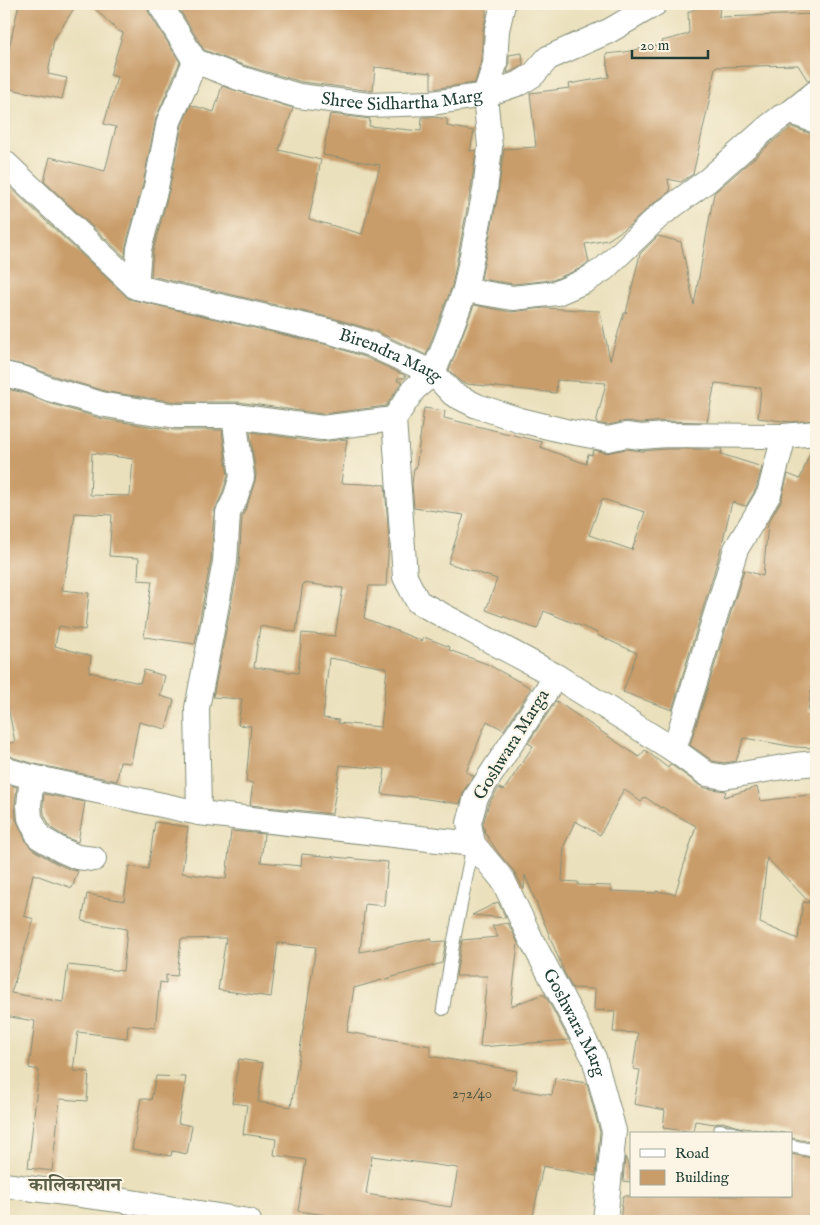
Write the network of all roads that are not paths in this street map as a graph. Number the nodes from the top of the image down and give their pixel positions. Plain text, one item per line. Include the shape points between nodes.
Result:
1 (161, 4) edge
2 (503, 4) edge
3 (655, 4) edge
4 (195, 61) junction
5 (816, 92) edge
6 (485, 94) junction
7 (791, 112) junction
8 (816, 121) edge
9 (4, 162) edge
10 (136, 287) junction
11 (465, 290) junction
12 (433, 373) junction
13 (4, 374) edge
14 (236, 416) junction
15 (394, 419) junction
16 (816, 433) edge
17 (784, 436) junction
18 (556, 676) junction
19 (674, 750) junction
20 (816, 763) edge
21 (4, 767) edge
22 (32, 777) junction
23 (199, 813) junction
24 (473, 844) junction
25 (94, 859) dead end
26 (443, 1009) dead end
27 (720, 1130) dead end
28 (729, 1132) edge
29 (792, 1146) edge
30 (816, 1151) edge
31 (4, 1186) edge
32 (117, 1211) edge
33 (249, 1221) edge
34 (605, 1221) edge

1 - 4 street
2 - 6 street via 497,30 495,64
3 - 6 street, Shree Sidhartha Marg via 609,31 548,58 533,75 520,83
4 - 6 street, Shree Sidhartha Marg via 299,96 369,105 432,103
4 - 10 street via 169,121 140,249
5 - 7 street
6 - 11 street via 490,147 485,191
7 - 8 street
7 - 11 street via 659,216 604,269 585,281 556,292 513,298
9 - 10 street
10 - 12 street, Birendra Marg via 332,332 370,344
11 - 12 street
12 - 15 street via 414,390
12 - 17 street, Birendra Marg via 453,394 477,406 529,422 608,439 626,435
13 - 14 street via 105,405 176,416
14 - 15 street via 322,428
14 - 23 street via 242,477 228,513 225,562 197,708
15 - 18 street via 406,577 418,602
16 - 17 street, Birendra Marg
17 - 19 street via 769,494 736,549
18 - 19 street
18 - 24 street, Goshwara Marga via 476,797 469,823
19 - 20 street via 708,774 724,777
21 - 22 street
22 - 23 street
22 - 25 street via 30,818 39,837 77,857
23 - 24 street
24 - 26 lane
24 - 34 street, Goshwara Marg via 503,880 594,1058 614,1131
27 - 28 lane
29 - 30 lane
31 - 32 street
32 - 33 street

